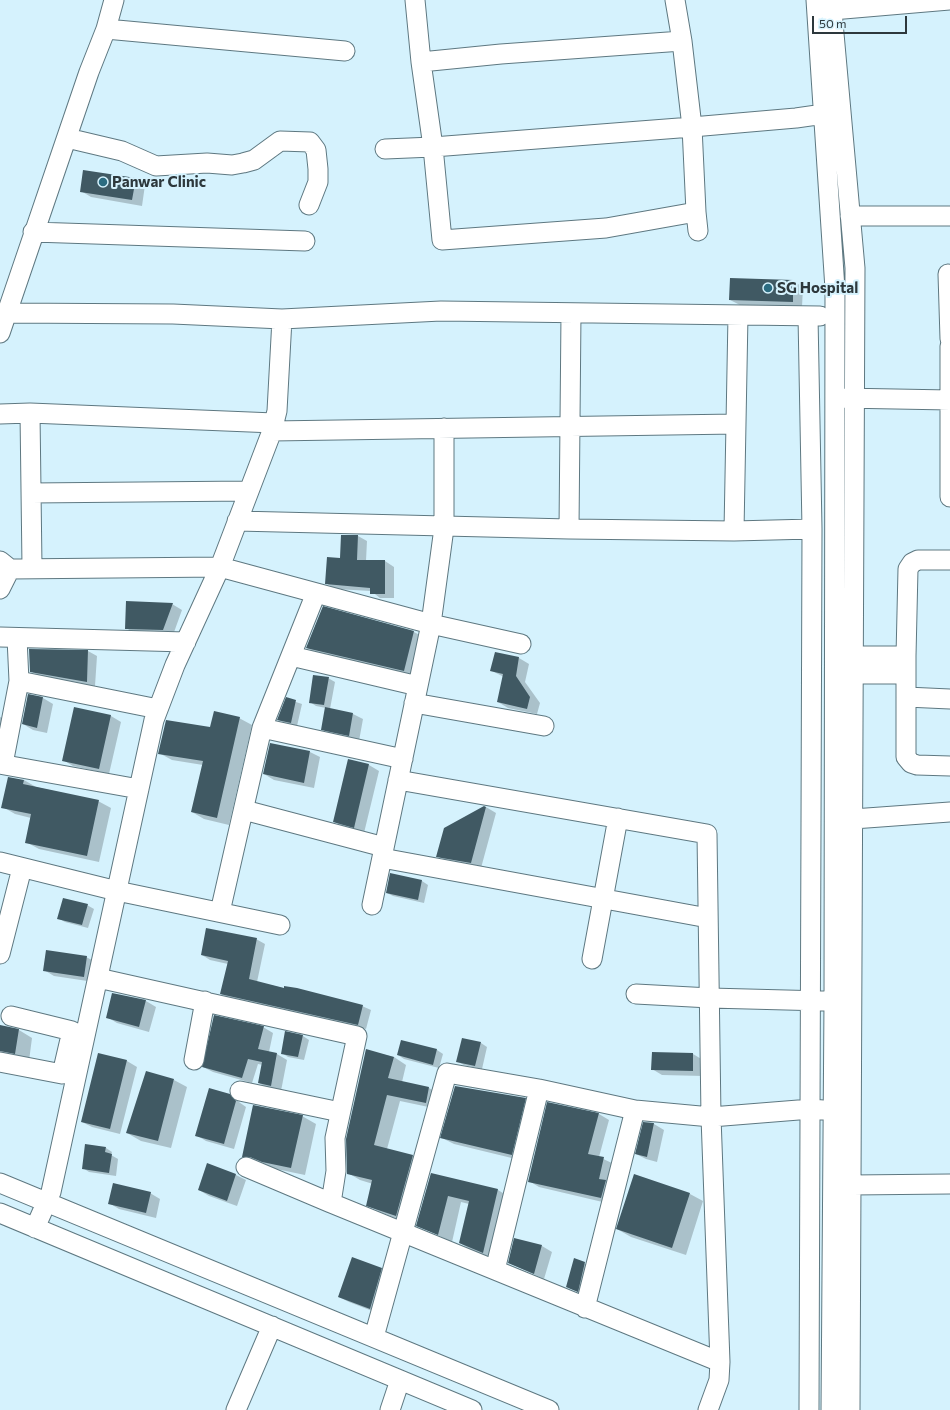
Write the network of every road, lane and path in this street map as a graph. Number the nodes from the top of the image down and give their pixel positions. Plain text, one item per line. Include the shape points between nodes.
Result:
1 (114, 0) edge
2 (415, 0) edge
3 (675, 0) edge
4 (816, 0) edge
5 (939, 1) edge
6 (839, 5) edge
7 (106, 29) junction
8 (682, 41) junction
9 (345, 51) dead end
10 (421, 62) junction
11 (824, 114) junction
12 (692, 126) junction
13 (67, 138) junction
14 (432, 147) junction
15 (385, 149) dead end
16 (309, 205) dead end
17 (696, 212) junction
18 (850, 216) junction
19 (950, 216) edge
20 (698, 231) dead end
21 (33, 232) junction
22 (305, 241) dead end
23 (948, 274) dead end
24 (7, 313) junction
25 (571, 313) junction
26 (738, 315) junction
27 (808, 316) junction
28 (835, 317) junction
29 (282, 319) junction
30 (0, 333) edge
31 (950, 339) edge
32 (950, 346) edge
33 (835, 398) junction
34 (854, 398) junction
35 (950, 400) edge
36 (30, 413) junction
37 (0, 414) edge
38 (736, 424) junction
39 (570, 426) junction
40 (273, 427) junction
41 (444, 428) junction
42 (950, 488) edge
43 (249, 491) junction
44 (31, 493) junction
45 (950, 497) edge
46 (237, 521) junction
47 (444, 528) junction
48 (569, 529) junction
49 (812, 529) junction
50 (734, 531) junction
51 (950, 560) edge
52 (5, 565) edge
53 (220, 567) junction
54 (32, 568) junction
55 (0, 589) edge
56 (316, 593) junction
57 (431, 624) junction
58 (9, 638) edge
59 (186, 642) junction
60 (521, 644) dead end
61 (291, 656) junction
62 (853, 665) junction
63 (906, 665) junction
64 (19, 681) junction
65 (416, 694) junction
66 (906, 698) junction
67 (950, 699) edge
68 (158, 709) junction
69 (544, 726) dead end
70 (262, 728) junction
71 (403, 759) junction
72 (1, 764) edge
73 (950, 766) edge
74 (398, 780) junction
75 (139, 789) junction
76 (244, 810) junction
77 (950, 812) edge
78 (834, 817) junction
79 (618, 818) junction
80 (853, 819) junction
81 (383, 852) junction
82 (0, 862) edge
83 (22, 868) junction
84 (117, 891) junction
85 (604, 899) junction
86 (372, 905) dead end
87 (220, 912) junction
88 (708, 918) junction
89 (280, 925) dead end
90 (0, 954) edge
91 (592, 959) dead end
92 (98, 978) junction
93 (636, 994) dead end
94 (710, 998) junction
95 (812, 1000) junction
96 (205, 1001) junction
97 (834, 1001) junction
98 (11, 1016) dead end
99 (79, 1033) junction
100 (194, 1060) dead end
101 (0, 1062) edge
102 (539, 1090) junction
103 (240, 1091) dead end
104 (811, 1109) junction
105 (635, 1110) junction
106 (340, 1112) junction
107 (833, 1112) junction
108 (711, 1117) junction
109 (246, 1167) dead end
110 (0, 1183) edge
111 (950, 1184) edge
112 (852, 1185) junction
113 (47, 1202) junction
114 (331, 1203) junction
115 (0, 1213) edge
116 (35, 1228) junction
117 (403, 1232) junction
118 (495, 1270) junction
119 (585, 1308) junction
120 (272, 1326) junction
121 (374, 1337) junction
122 (400, 1348) junction
123 (720, 1362) junction
124 (394, 1377) junction
125 (236, 1410) edge
126 (390, 1410) edge
127 (472, 1410) edge
128 (549, 1410) edge
129 (708, 1410) edge
130 (809, 1410) edge
131 (831, 1410) edge
132 (850, 1410) edge

1 - 7 street
2 - 10 street
3 - 8 street
4 - 11 street
5 - 6 street
6 - 18 street
7 - 9 street
7 - 13 street
8 - 10 street
8 - 12 street
10 - 14 street
11 - 12 street
11 - 28 street
12 - 14 street
12 - 17 street
13 - 16 street via 122,151 156,166 207,163 232,165 254,160 280,141 310,142 316,150 318,182
13 - 21 street
14 - 15 street
14 - 17 street via 442,240 606,228
17 - 20 street
18 - 19 street
18 - 34 street via 855,268
21 - 22 street
21 - 24 street
23 - 31 street
24 - 29 street via 173,314
24 - 30 street
25 - 26 street
25 - 29 street via 441,311
25 - 39 street
26 - 27 street
26 - 38 street
27 - 28 street
27 - 49 street
28 - 33 street
29 - 40 street via 277,411
32 - 35 street
33 - 34 street
33 - 78 street
34 - 35 street
34 - 62 street
35 - 42 street
36 - 37 street
36 - 40 street
36 - 44 street
38 - 39 street
38 - 50 street
39 - 41 street
39 - 48 street
40 - 41 street
40 - 43 street
41 - 47 street
42 - 45 street
43 - 44 street
43 - 46 street
44 - 54 street
46 - 47 street
46 - 53 street
47 - 48 street
47 - 57 street
48 - 50 street
49 - 50 street
49 - 95 street
51 - 63 street via 918,560 908,569
52 - 54 street
52 - 55 street
53 - 54 street
53 - 56 street
53 - 59 street
56 - 57 street
56 - 61 street
57 - 60 street
57 - 65 street
58 - 59 street
58 - 64 street
59 - 68 street
61 - 65 street
61 - 70 street
62 - 63 street
62 - 80 street
63 - 66 street
64 - 68 street
64 - 72 street
65 - 69 street
65 - 71 street
66 - 67 street
66 - 73 street via 906,757 911,763 918,765
68 - 75 street
70 - 71 street
70 - 76 street
71 - 74 street
72 - 75 street
74 - 79 street
74 - 81 street
75 - 84 street
76 - 81 street
76 - 87 street
77 - 80 street
78 - 80 street
78 - 97 street
79 - 85 street
79 - 88 street via 707,834
80 - 112 street
81 - 85 street
81 - 86 street
82 - 83 street
83 - 84 street
83 - 90 street
84 - 87 street
84 - 92 street
85 - 88 street
85 - 91 street
87 - 89 street
88 - 94 street
92 - 96 street
92 - 99 street
93 - 94 street
94 - 95 street
94 - 108 street
95 - 97 street
95 - 104 street
96 - 100 street
96 - 106 street via 357,1036
97 - 107 street
98 - 99 street
99 - 101 street via 62,1074
99 - 113 street via 51,1192
102 - 105 street
102 - 117 street via 447,1073
102 - 118 street
103 - 106 street
104 - 107 street
104 - 108 street
104 - 130 street
105 - 108 street
105 - 119 street
106 - 114 street via 335,1138 336,1171
107 - 131 street
108 - 123 street
109 - 114 street
110 - 113 street
111 - 112 street
112 - 132 street
113 - 116 street
113 - 121 street
114 - 117 street
115 - 116 street
116 - 120 street
117 - 118 street
117 - 121 street
118 - 119 street
119 - 123 street
120 - 124 street
120 - 125 street
121 - 122 street
122 - 124 street
122 - 128 street
123 - 129 street via 719,1380
124 - 126 street
124 - 127 street

